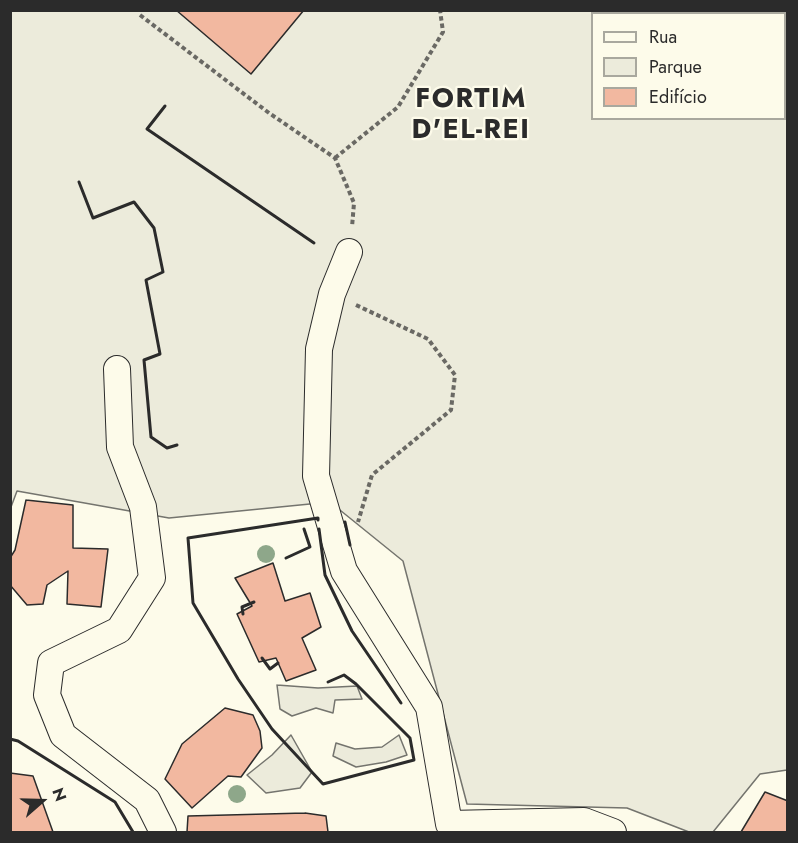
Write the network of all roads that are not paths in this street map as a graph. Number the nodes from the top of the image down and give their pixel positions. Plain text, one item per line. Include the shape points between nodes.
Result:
1 (349, 252) road end
2 (117, 369) dead end
3 (451, 828) edge
4 (163, 832) edge
5 (613, 832) edge

1 - 3 street via 332,294 319,349 316,476 344,571 429,707
2 - 4 street via 120,447 142,507 152,578 119,630 51,663 47,695 63,735 147,800
3 - 5 street via 584,821

